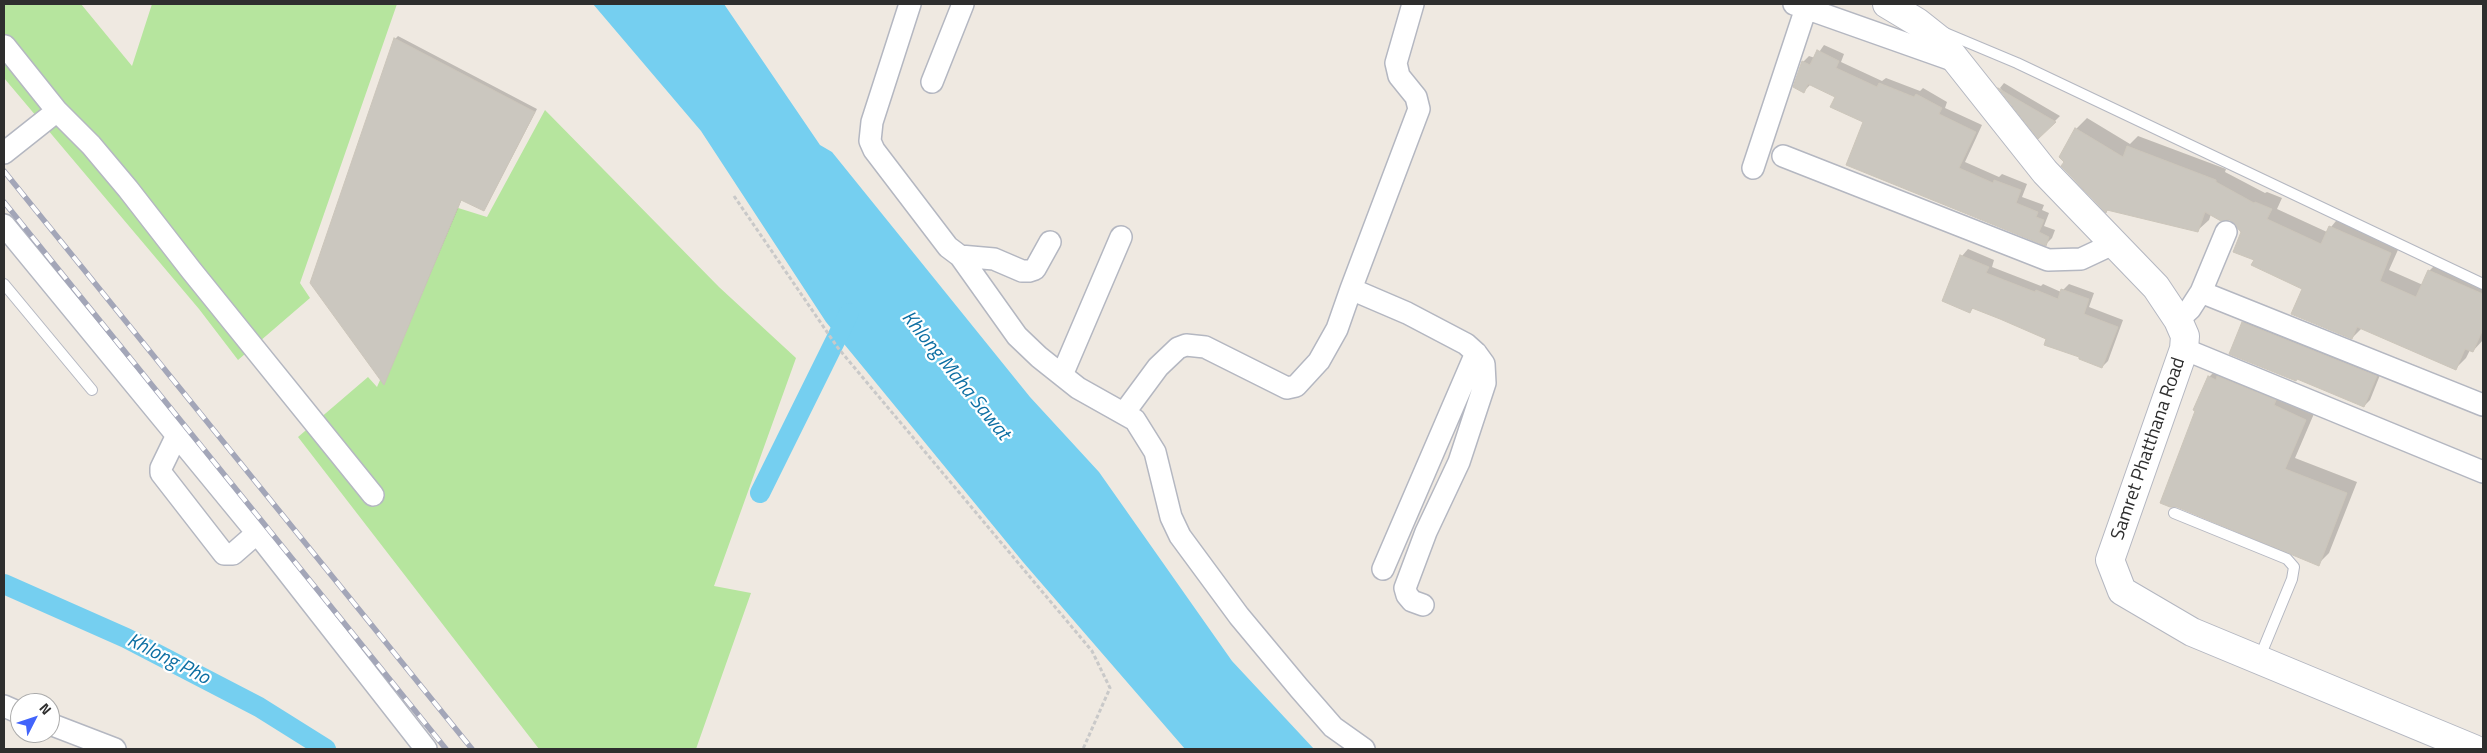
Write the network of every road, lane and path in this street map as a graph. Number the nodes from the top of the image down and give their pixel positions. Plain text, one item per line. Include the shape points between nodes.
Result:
1 (910, 4) edge
2 (963, 4) edge
3 (1413, 4) edge
4 (1887, 4) edge
5 (1800, 6) edge
6 (1917, 22) junction
7 (5, 46) dead end
8 (1958, 62) junction
9 (932, 82) dead end
10 (57, 111) junction
11 (4, 153) edge
12 (1783, 156) dead end
13 (1753, 168) dead end
14 (734, 196) dead end
15 (4, 225) edge
16 (2226, 232) dead end
17 (1121, 237) dead end
18 (1050, 242) dead end
19 (2114, 244) junction
20 (960, 256) junction
21 (4, 284) edge
22 (2483, 284) edge
23 (1352, 289) junction
24 (2201, 292) junction
25 (2178, 320) junction
26 (2184, 349) junction
27 (1476, 352) junction
28 (1062, 375) junction
29 (92, 390) dead end
30 (2483, 405) edge
31 (1124, 413) junction
32 (177, 435) junction
33 (2483, 472) edge
34 (373, 495) dead end
35 (2174, 513) dead end
36 (256, 533) junction
37 (1383, 570) dead end
38 (1422, 605) dead end
39 (2258, 660) junction
40 (60, 728) edge
41 (115, 749) edge
42 (426, 749) edge
43 (1083, 749) edge
44 (1364, 749) edge
45 (2474, 749) edge

1 - 20 street via 872,122 870,141 948,247
2 - 9 street
3 - 23 street via 1396,62 1399,76 1416,98 1419,109
4 - 6 street, Samret Phatthana Road
5 - 8 street
5 - 13 street
6 - 8 street, Samret Phatthana Road via 1941,41
6 - 22 lane via 2016,63
7 - 10 street
8 - 19 street, Samret Phatthana Road via 2045,172
10 - 11 street
10 - 34 street via 128,189
12 - 19 street via 2048,260 2082,259
14 - 43 path via 838,348 1092,652 1110,688
15 - 32 street
16 - 24 street
17 - 28 street
18 - 20 street via 1035,269 1029,271 994,259
19 - 25 street, Samret Phatthana Road via 2156,287
20 - 28 street via 1017,336
21 - 29 lane
23 - 27 street via 1407,313
23 - 31 street via 1337,329 1319,361 1296,386 1287,388 1205,347 1186,345 1178,348 1158,367
24 - 25 street
24 - 30 street
25 - 26 street, Samret Phatthana Road via 2185,336
26 - 33 street
26 - 39 street, Samret Phatthana Road via 2110,560 2122,591 2192,632
27 - 37 street
27 - 38 street via 1484,364 1485,383 1459,462 1426,532 1405,588 1412,601
28 - 31 street via 1078,388
31 - 44 street via 1135,420 1155,452 1171,517 1180,536 1239,616 1299,688 1333,727
32 - 36 street
32 - 36 street via 161,473 224,554 233,554
35 - 39 lane via 2288,559 2294,568
36 - 42 street
39 - 45 street, Samret Phatthana Road
40 - 41 street

